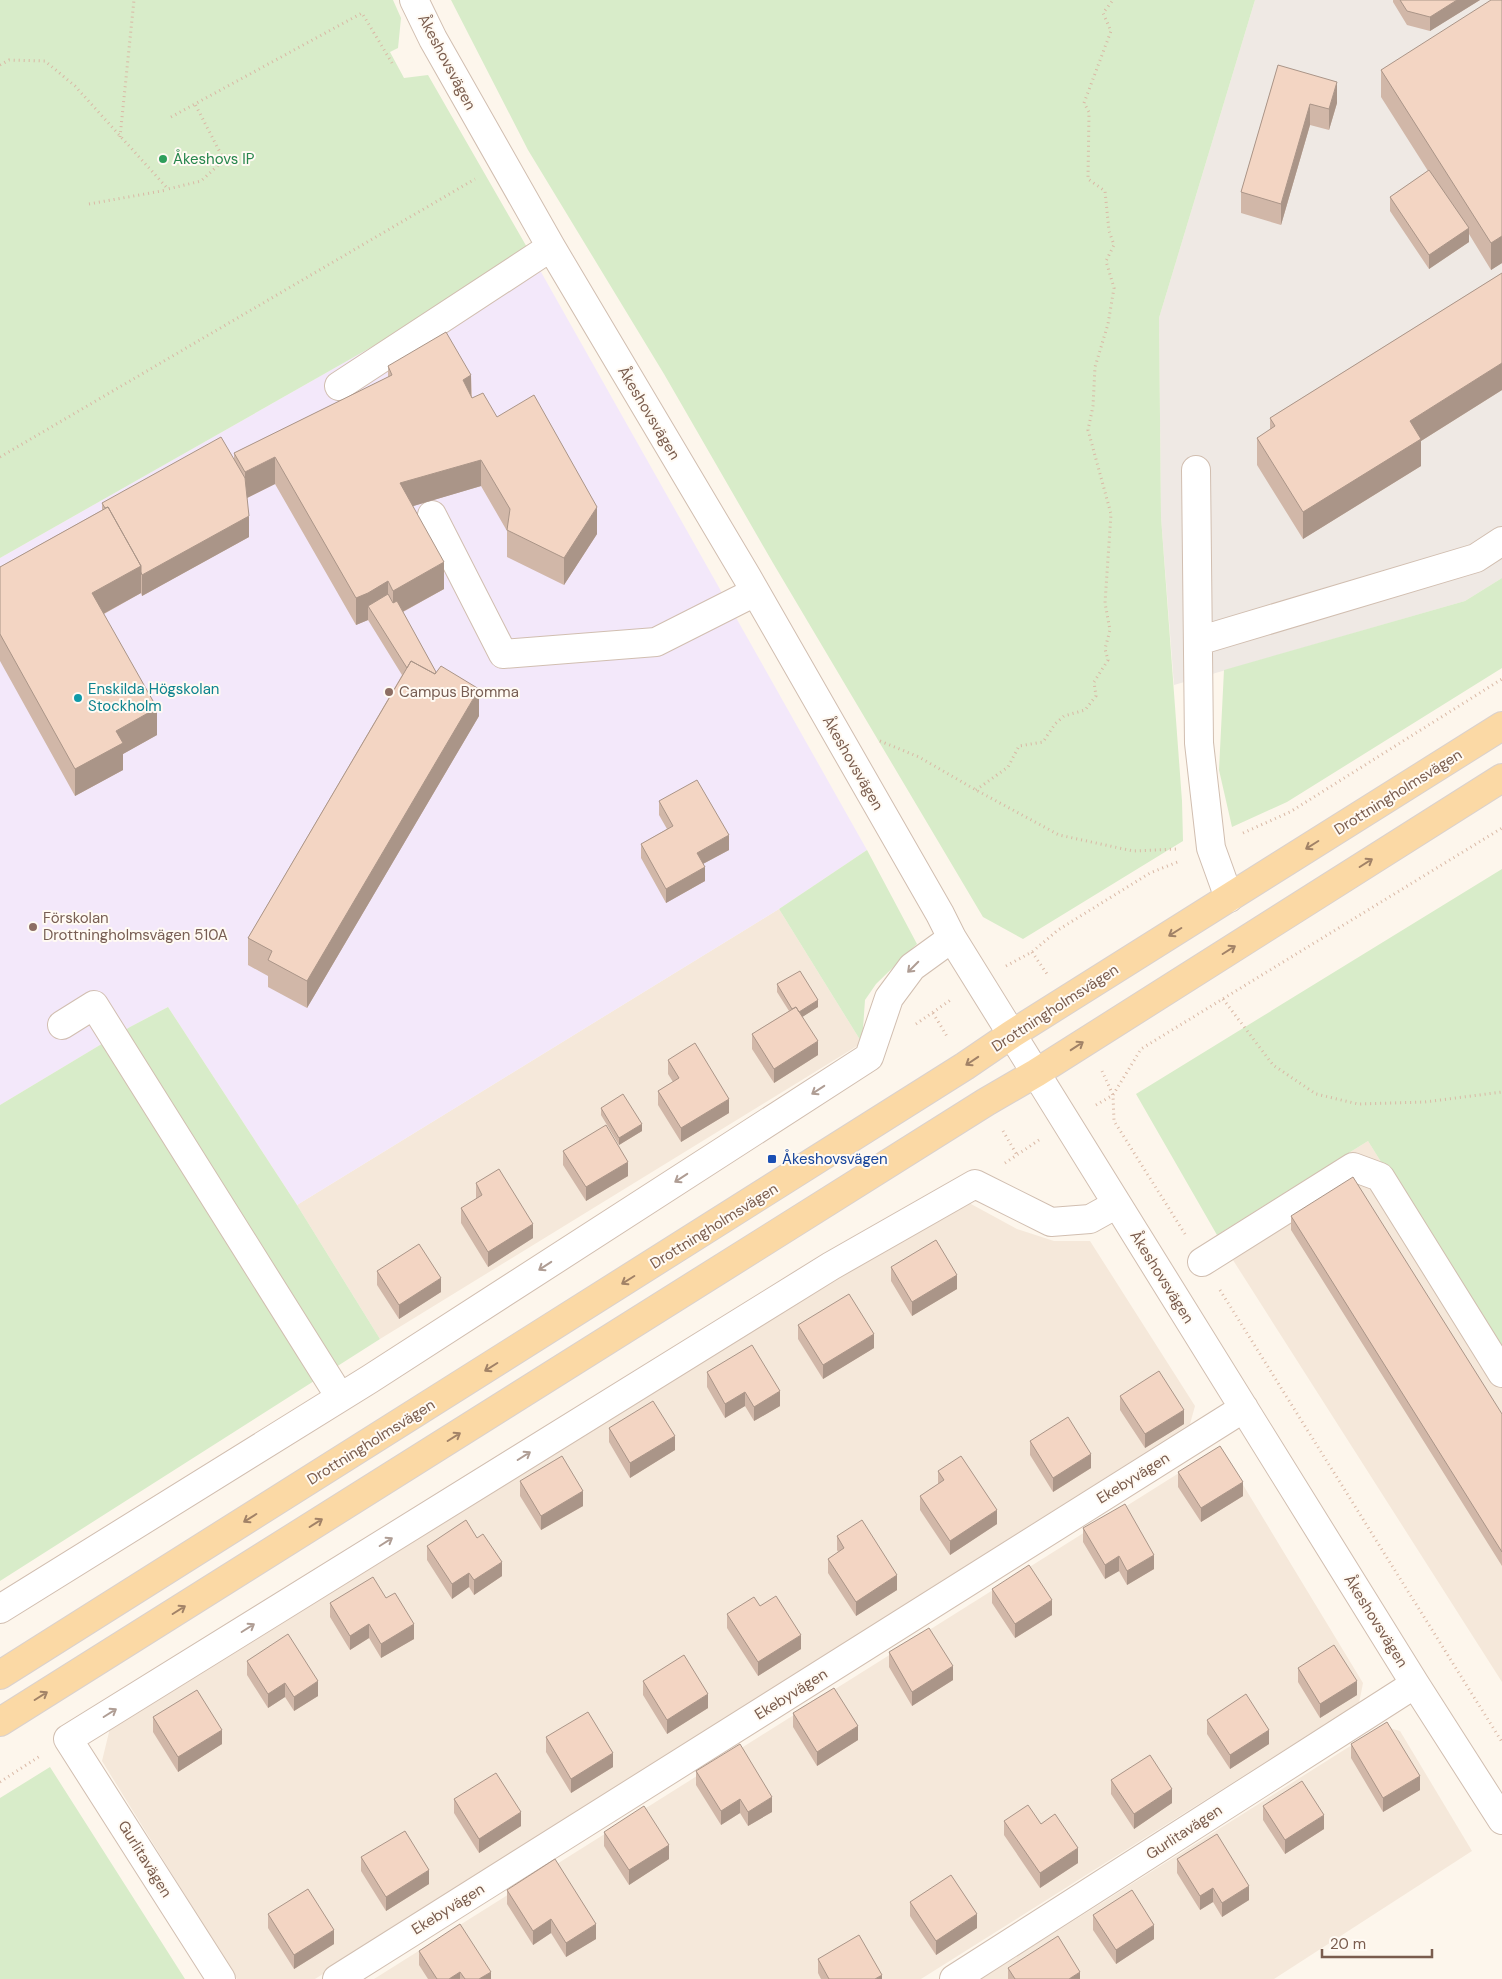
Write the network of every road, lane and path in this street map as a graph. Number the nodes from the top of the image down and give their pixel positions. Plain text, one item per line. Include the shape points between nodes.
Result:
1 (134, 0) edge
2 (414, 0) edge
3 (1113, 0) edge
4 (392, 63) dead end
5 (0, 65) edge
6 (195, 104) junction
7 (171, 116) dead end
8 (120, 138) junction
9 (504, 165) junction
10 (168, 189) junction
11 (89, 204) dead end
12 (551, 247) junction
13 (339, 386) dead end
14 (0, 457) edge
15 (1196, 470) dead end
16 (432, 515) dead end
17 (1502, 541) edge
18 (755, 592) junction
19 (1198, 640) junction
20 (1502, 726) edge
21 (879, 741) dead end
22 (1502, 778) edge
23 (976, 790) junction
24 (1502, 828) edge
25 (1211, 848) junction
26 (1229, 898) junction
27 (952, 938) junction
28 (1223, 999) junction
29 (62, 1025) dead end
30 (1012, 1034) junction
31 (1036, 1073) junction
32 (1502, 1092) edge
33 (1113, 1095) junction
34 (1067, 1122) junction
35 (975, 1184) junction
36 (1117, 1204) junction
37 (1202, 1262) junction
38 (1502, 1372) edge
39 (340, 1397) junction
40 (1244, 1408) junction
41 (0, 1609) edge
42 (0, 1675) edge
43 (1415, 1684) junction
44 (0, 1722) edge
45 (68, 1739) junction
46 (1502, 1742) edge
47 (0, 1782) edge
48 (1502, 1820) edge
49 (221, 1979) edge
50 (337, 1979) edge
51 (954, 1979) edge

1 - 8 path
2 - 9 street, Åkeshovsvägen
3 - 23 path via 1103,13 1111,31 1084,102 1089,112 1088,179 1105,191 1109,231 1114,245 1106,261 1114,288 1108,324 1095,367 1088,430 1111,514 1105,603 1110,630 1105,649 1108,660 1094,682 1096,696 1085,710 1064,716 1044,742 1019,746 1008,767
4 - 6 path via 362,13
5 - 8 path via 9,60 45,61 75,86
6 - 7 path
6 - 10 path via 224,160 200,181
8 - 10 path
9 - 12 street, Åkeshovsvägen
9 - 14 path via 480,176
10 - 11 path
12 - 13 street
12 - 18 street, Åkeshovsvägen
15 - 19 street
16 - 18 street via 503,654 656,642
17 - 19 street via 1476,558
18 - 27 street, Åkeshovsvägen
19 - 25 street via 1199,743
20 -> 26 main road, Drottningholmsvägen
21 - 23 path via 919,757
31 -> 22 main road
23 - 25 path via 1059,835 1133,851
24 - 28 path
25 - 26 street
26 -> 30 main road, Drottningholmsvägen
27 - 30 street, Åkeshovsvägen
27 -> 39 street via 912,967 889,998 869,1057
28 - 32 path via 1273,1065 1316,1094 1358,1104 1425,1102
28 - 33 path via 1141,1049
29 - 39 street via 94,1005
30 - 31 street, Åkeshovsvägen
30 -> 42 main road, Drottningholmsvägen
31 - 34 street, Åkeshovsvägen
44 -> 31 main road
33 - 34 path
33 - 37 path via 1114,1121
34 - 35 path
34 - 36 street, Åkeshovsvägen
35 - 36 street via 1051,1222 1090,1219
45 -> 35 street via 831,1266
36 - 40 street, Åkeshovsvägen
37 - 38 street via 1353,1168 1380,1177
37 - 46 path
39 - 41 street
40 - 43 street, Åkeshovsvägen
40 - 50 street, Ekebyvägen
43 - 48 street, Åkeshovsvägen
43 - 51 street, Gurlitavägen
45 - 47 path
45 - 49 street, Gurlitavägen

